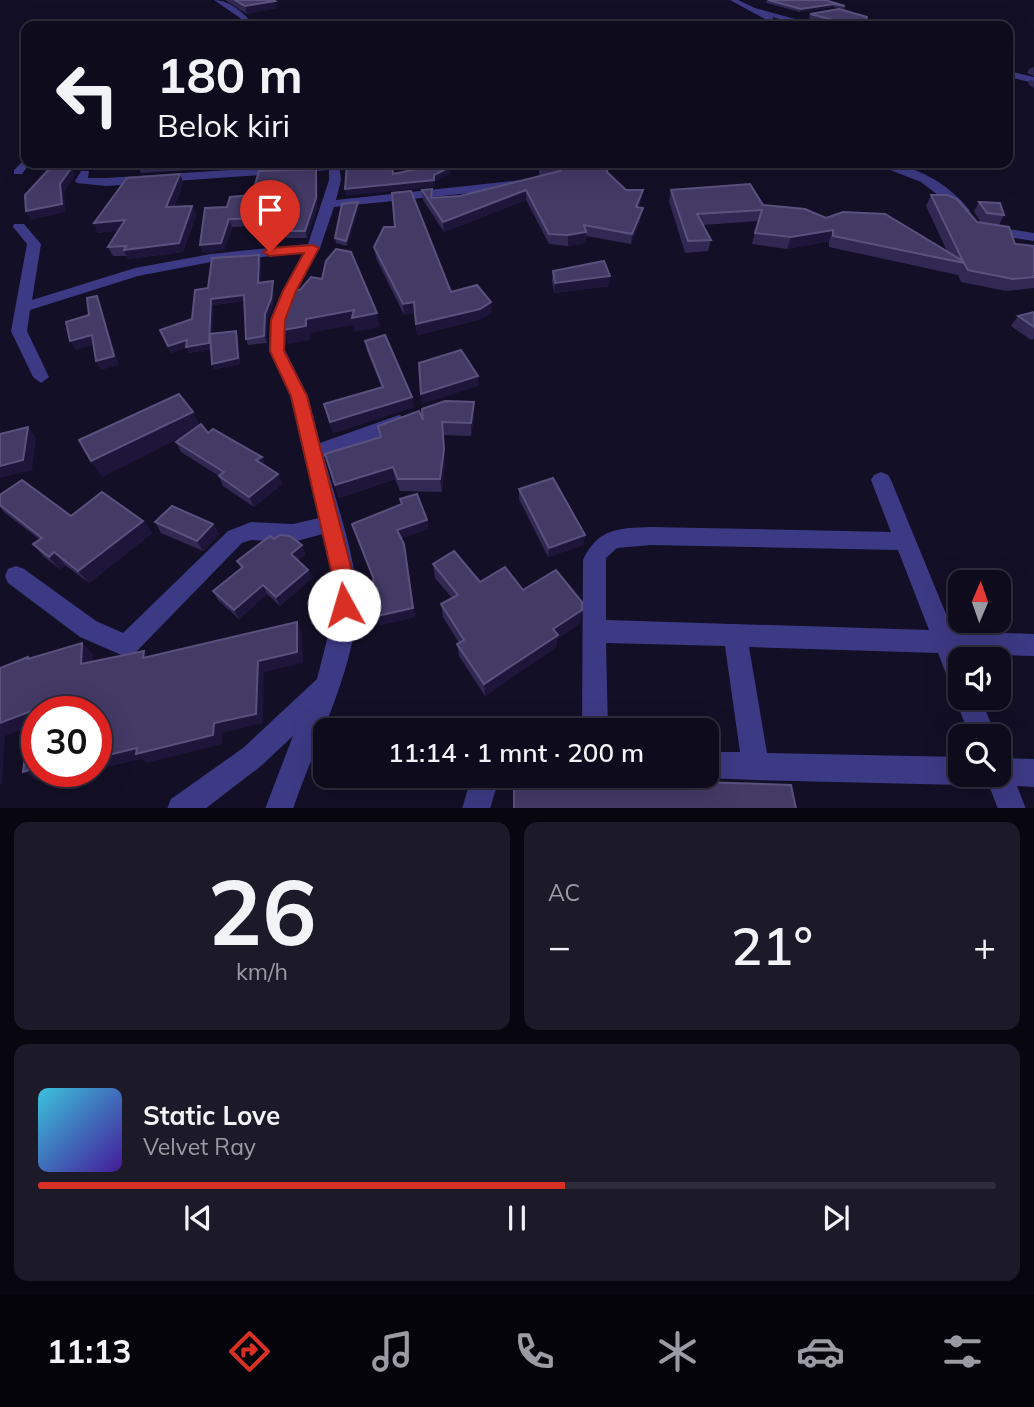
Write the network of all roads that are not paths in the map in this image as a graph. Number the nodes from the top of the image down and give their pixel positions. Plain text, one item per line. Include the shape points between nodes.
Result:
1 (217, 0) edge
2 (733, 0) edge
3 (749, 9) junction
4 (809, 14) edge
5 (788, 18) junction
6 (247, 21) edge
7 (774, 21) edge
8 (799, 21) edge
9 (1034, 72) edge
10 (1013, 75) edge
11 (1022, 77) junction
12 (1034, 80) edge
13 (21, 168) edge
14 (283, 168) edge
15 (334, 168) edge
16 (903, 168) edge
17 (18, 172) dead end
18 (85, 173) dead end
19 (536, 182) edge
20 (329, 204) junction
21 (19, 227) dead end
22 (1034, 237) edge
23 (313, 248) junction
24 (22, 308) junction
25 (41, 377) dead end
26 (415, 416) edge
27 (314, 453) junction
28 (881, 481) dead end
29 (331, 523) junction
30 (906, 541) junction
31 (16, 576) dead end
32 (593, 631) junction
33 (735, 635) junction
34 (945, 640) junction
35 (1034, 645) edge
36 (948, 648) edge
37 (328, 685) junction
38 (595, 718) edge
39 (719, 765) edge
40 (756, 767) junction
41 (948, 771) edge
42 (1034, 773) edge
43 (1011, 774) edge
44 (1004, 787) edge
45 (482, 788) edge
46 (181, 808) edge
47 (279, 808) edge
48 (476, 808) edge
49 (1012, 808) edge

1 - 6 street
2 - 3 street
3 - 5 street
3 - 7 street
4 - 5 street
5 - 8 street
9 - 11 street
10 - 11 street
11 - 12 street
13 - 17 street
14 - 18 street via 106,182 81,181
15 - 20 street
16 - 22 street via 960,205 976,228
19 - 20 street
20 - 23 street
21 - 24 street via 34,244
23 - 24 street via 145,270
23 - 27 street via 278,320 277,351 299,396
24 - 25 street via 19,334
26 - 27 street
27 - 29 street
28 - 30 street
29 - 31 street via 292,534 257,529 240,532 126,646 88,629
29 - 37 street via 345,583
30 - 32 street via 651,536 613,540 599,549 594,559
30 - 34 street
32 - 33 street
32 - 38 street
33 - 34 street
33 - 40 street
34 - 35 street
34 - 36 street
37 - 46 street via 252,757
37 - 47 street
39 - 40 street
40 - 41 street
42 - 43 street
44 - 49 street
45 - 48 street

